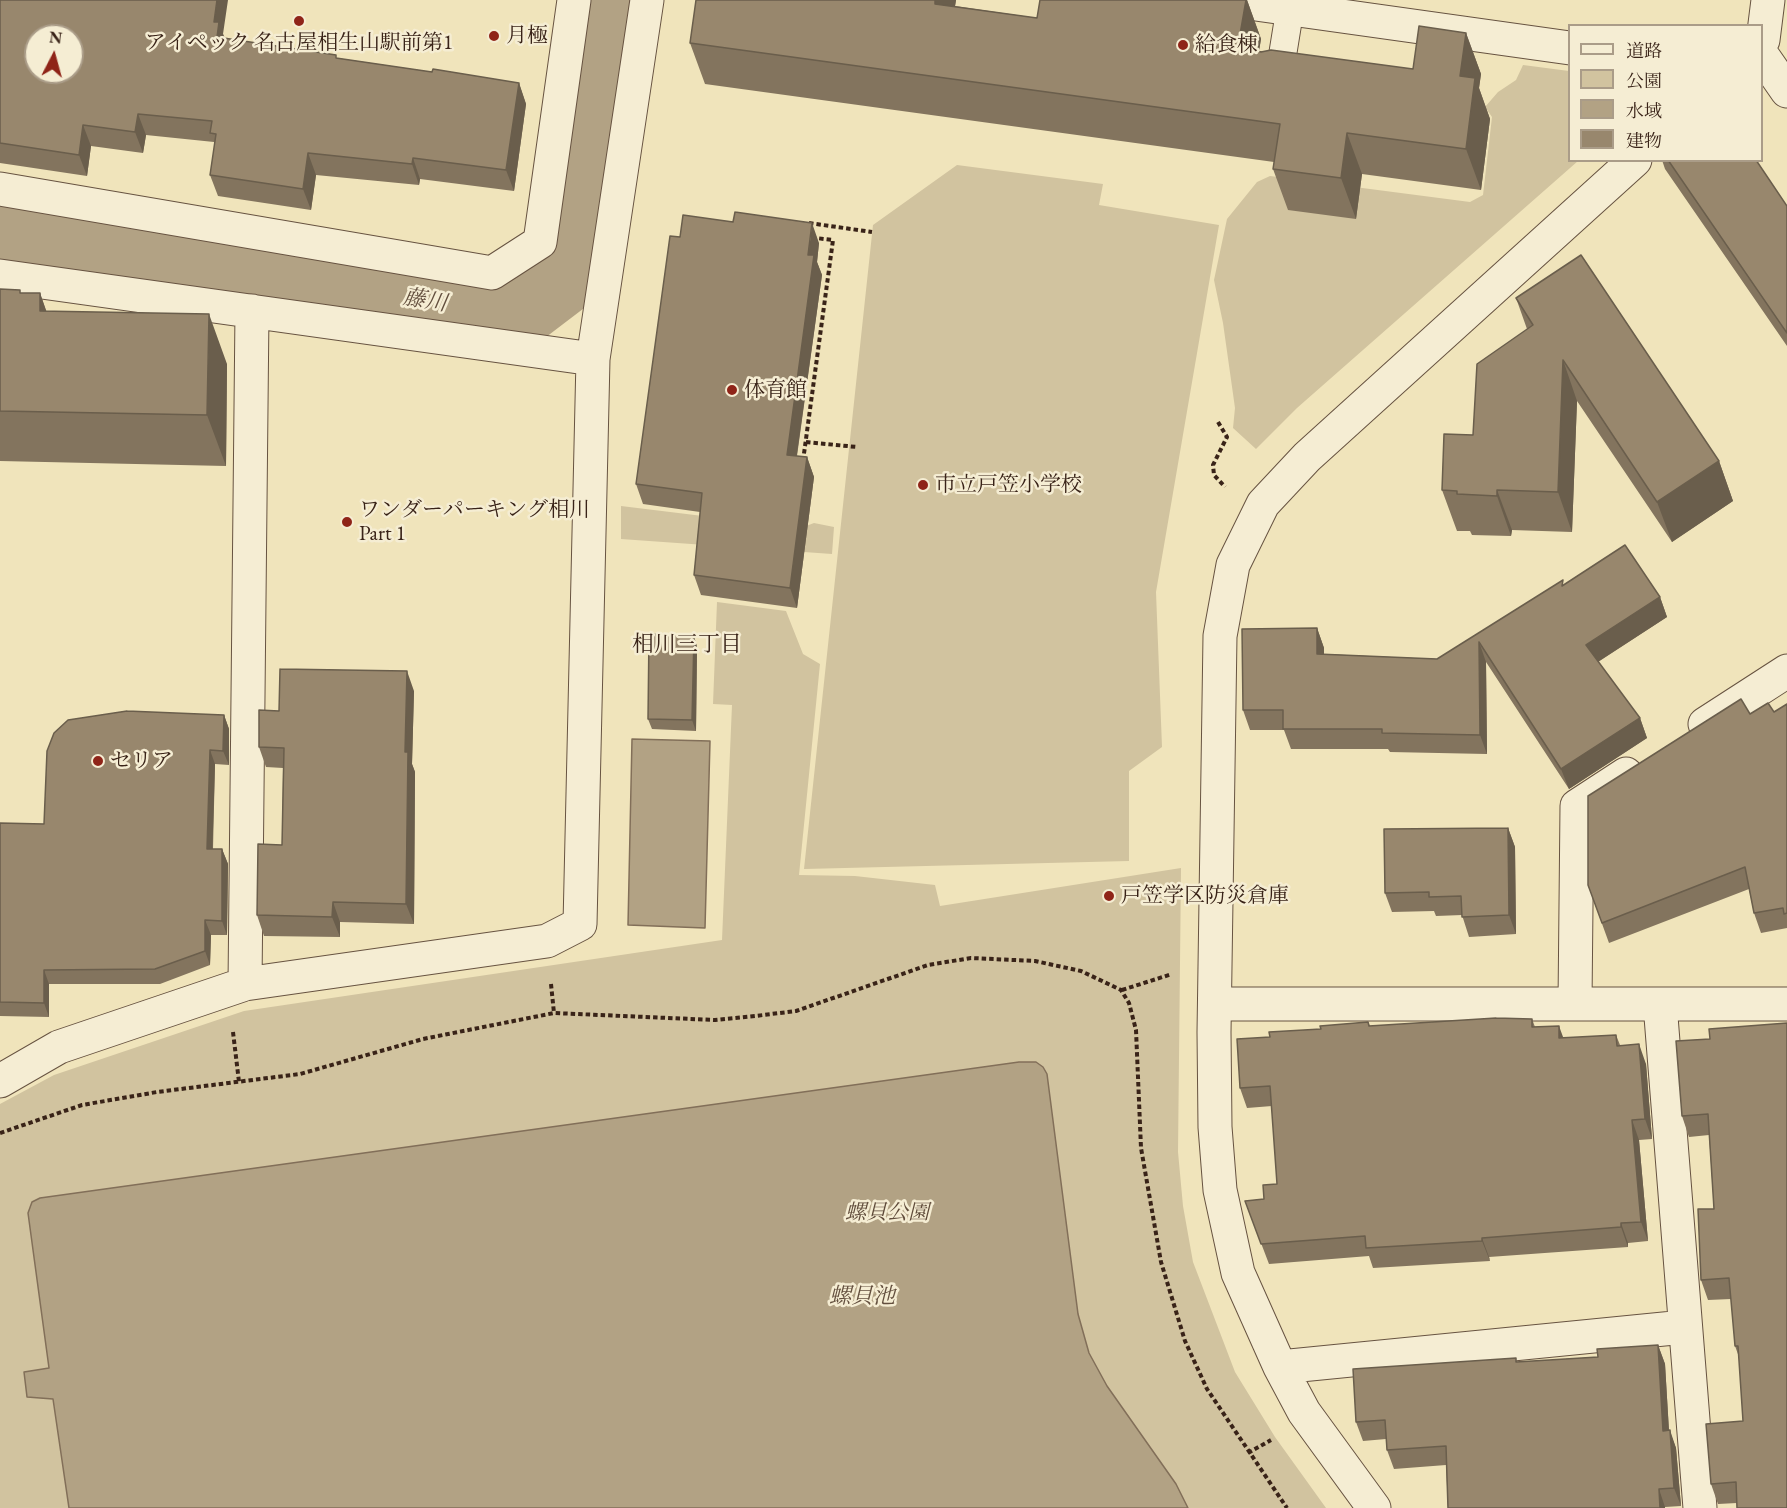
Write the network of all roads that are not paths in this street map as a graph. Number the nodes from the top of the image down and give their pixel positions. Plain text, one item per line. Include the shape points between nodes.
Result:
1 (574, 0) edge
2 (647, 0) edge
3 (1227, 0) edge
4 (1768, 0) edge
5 (1290, 9) junction
6 (1768, 41) edge
7 (1568, 48) edge
8 (1279, 77) edge
9 (1787, 91) edge
10 (1633, 162) edge
11 (0, 189) edge
12 (0, 276) edge
13 (252, 311) junction
14 (593, 359) junction
15 (1787, 671) edge
16 (1677, 742) edge
17 (1647, 761) edge
18 (245, 984) junction
19 (1575, 1003) junction
20 (1215, 1004) junction
21 (1660, 1004) junction
22 (1787, 1004) edge
23 (0, 1081) edge
24 (1684, 1327) junction
25 (1280, 1367) junction
26 (1374, 1508) edge
27 (1700, 1508) edge

1 - 11 street via 540,242 492,273
2 - 14 street
3 - 5 street
4 - 6 street
5 - 7 street
5 - 8 lane
6 - 9 street
10 - 20 street via 1307,457 1263,504 1233,565 1220,636
12 - 13 street
13 - 14 street
13 - 18 street
14 - 18 street via 580,924 547,941
15 - 16 street
17 - 19 street via 1577,806
18 - 23 street via 59,1047
19 - 20 street
19 - 21 street
20 - 25 street via 1215,1127 1220,1190 1238,1273
21 - 22 street
21 - 24 street
24 - 25 street
24 - 27 street
25 - 26 street via 1304,1412

